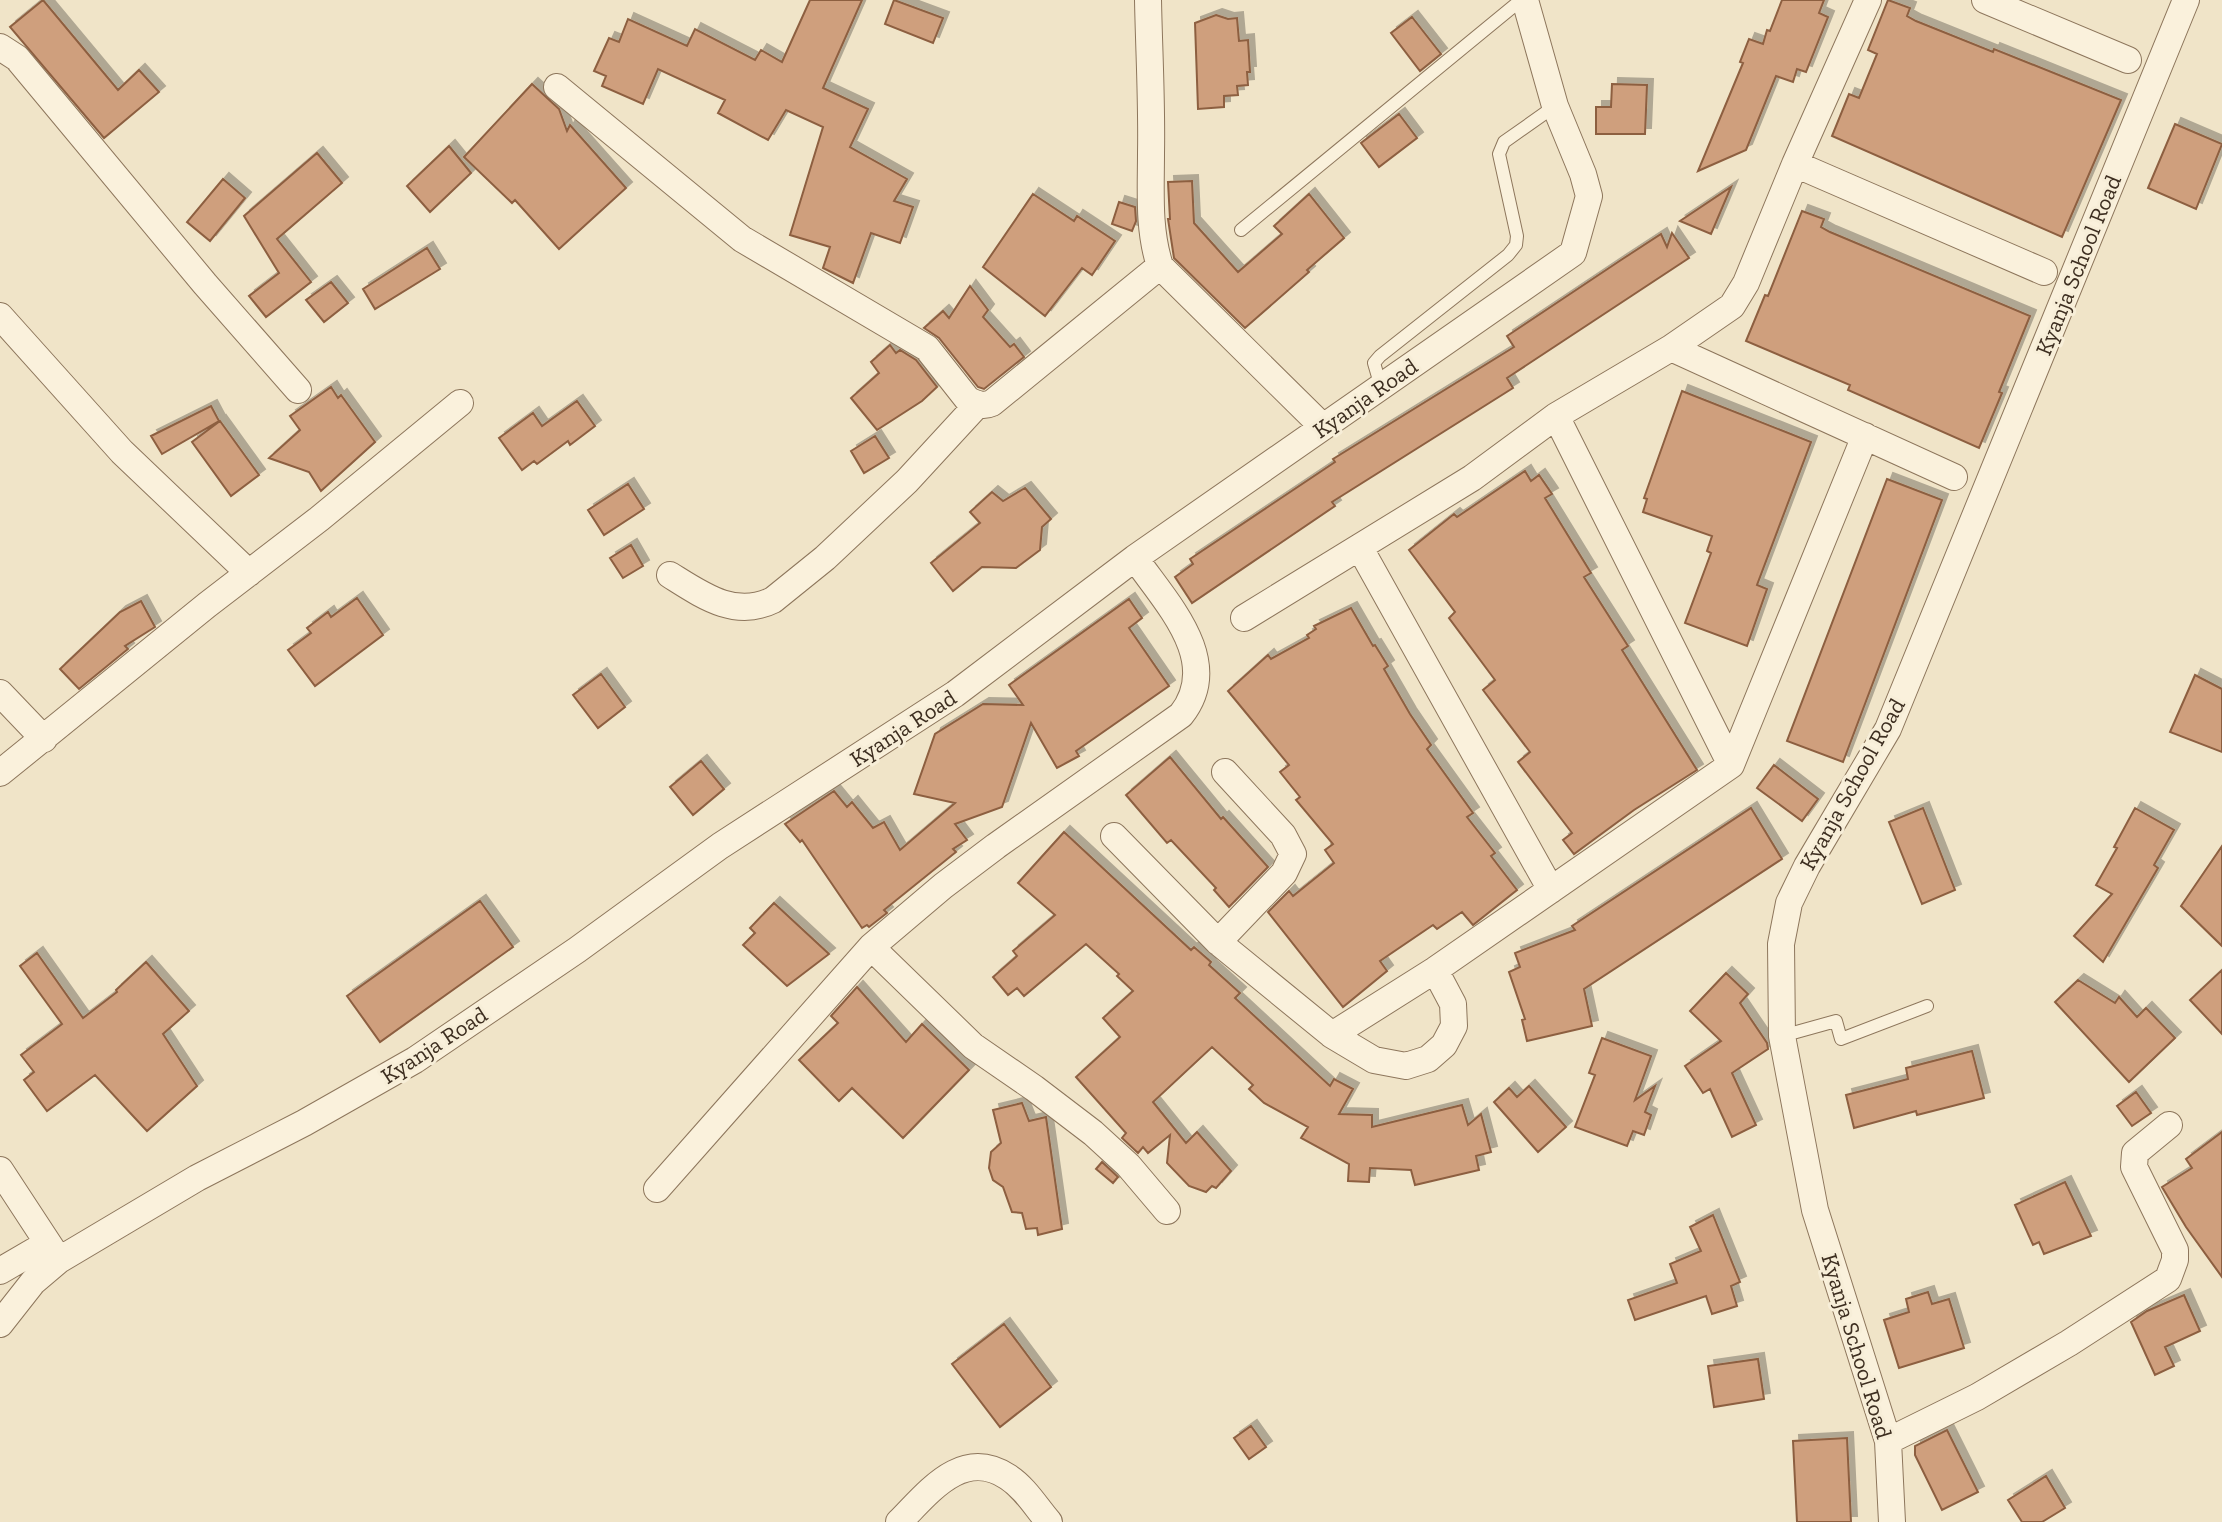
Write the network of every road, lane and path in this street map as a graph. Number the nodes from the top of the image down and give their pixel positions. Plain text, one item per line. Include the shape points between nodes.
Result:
1 (1148, 0) edge
2 (1523, 0) edge
3 (1868, 0) edge
4 (1985, 0) edge
5 (2186, 0) edge
6 (0, 47) edge
7 (2128, 60) dead end
8 (557, 88) dead end
9 (1555, 106) junction
10 (1795, 164) junction
11 (1241, 230) dead end
12 (1160, 266) junction
13 (2044, 272) dead end
14 (0, 316) edge
15 (1671, 348) junction
16 (1381, 387) junction
17 (298, 390) dead end
18 (460, 403) dead end
19 (977, 405) junction
20 (1556, 416) junction
21 (1323, 427) junction
22 (1865, 436) junction
23 (1954, 477) dead end
24 (1360, 548) junction
25 (1135, 558) junction
26 (249, 573) junction
27 (670, 575) dead end
28 (1244, 618) dead end
29 (0, 693) edge
30 (44, 739) junction
31 (1731, 765) junction
32 (1225, 772) dead end
33 (0, 773) edge
34 (1114, 836) dead end
35 (1551, 890) junction
36 (1217, 942) junction
37 (871, 947) junction
38 (1435, 970) junction
39 (1927, 1006) dead end
40 (1332, 1035) junction
41 (1782, 1036) junction
42 (2169, 1125) dead end
43 (0, 1170) edge
44 (657, 1189) dead end
45 (1167, 1211) dead end
46 (54, 1251) junction
47 (0, 1271) edge
48 (0, 1324) edge
49 (1888, 1441) junction
50 (899, 1522) edge
51 (1049, 1522) edge
52 (1892, 1522) edge

1 - 12 street via 1149,197
2 - 9 street, Kyanja Road
2 - 11 lane
3 - 10 street
4 - 7 street
5 - 41 street, Kyanja School Road via 1888,729 1789,903 1781,944
6 - 17 street via 17,58
8 - 19 street via 743,239 927,348
9 - 16 lane via 1504,142 1499,154 1516,245 1380,355 1374,363
9 - 16 street, Kyanja Road via 1589,196 1573,253
10 - 13 street
10 - 15 street via 1732,306
12 - 19 street via 992,402
12 - 21 street
14 - 26 street via 122,452
15 - 20 street
15 - 22 street
16 - 21 street, Kyanja Road
18 - 26 street
19 - 27 street via 907,481 825,558 764,605 730,607
20 - 24 street via 1472,478
20 - 31 street
21 - 25 street, Kyanja Road
22 - 23 street
22 - 31 street
24 - 28 street
24 - 35 street
25 - 37 street via 1189,637 1198,681 1189,704 1181,715 975,862
25 - 46 street, Kyanja Road via 955,694 720,846 415,1060 304,1123
26 - 30 street
29 - 30 street
30 - 33 street
31 - 35 street
32 - 36 street via 1283,835 1293,854 1284,873
34 - 36 street
35 - 38 street
36 - 40 street
37 - 44 street
37 - 45 street via 974,1046 1093,1133
38 - 40 street
38 - 40 street via 1452,1004 1454,1026 1444,1045 1428,1059 1406,1066 1374,1059
39 - 41 lane via 1841,1039 1836,1021
41 - 49 street, Kyanja School Road via 1815,1210
42 - 49 street via 2134,1158 2134,1167 2175,1250 2168,1279 1978,1397
43 - 46 street
46 - 47 street
46 - 48 street, Kyanja Road
49 - 52 street, Kyanja School Road
50 - 51 street via 941,1480 964,1468 989,1468 1009,1478

